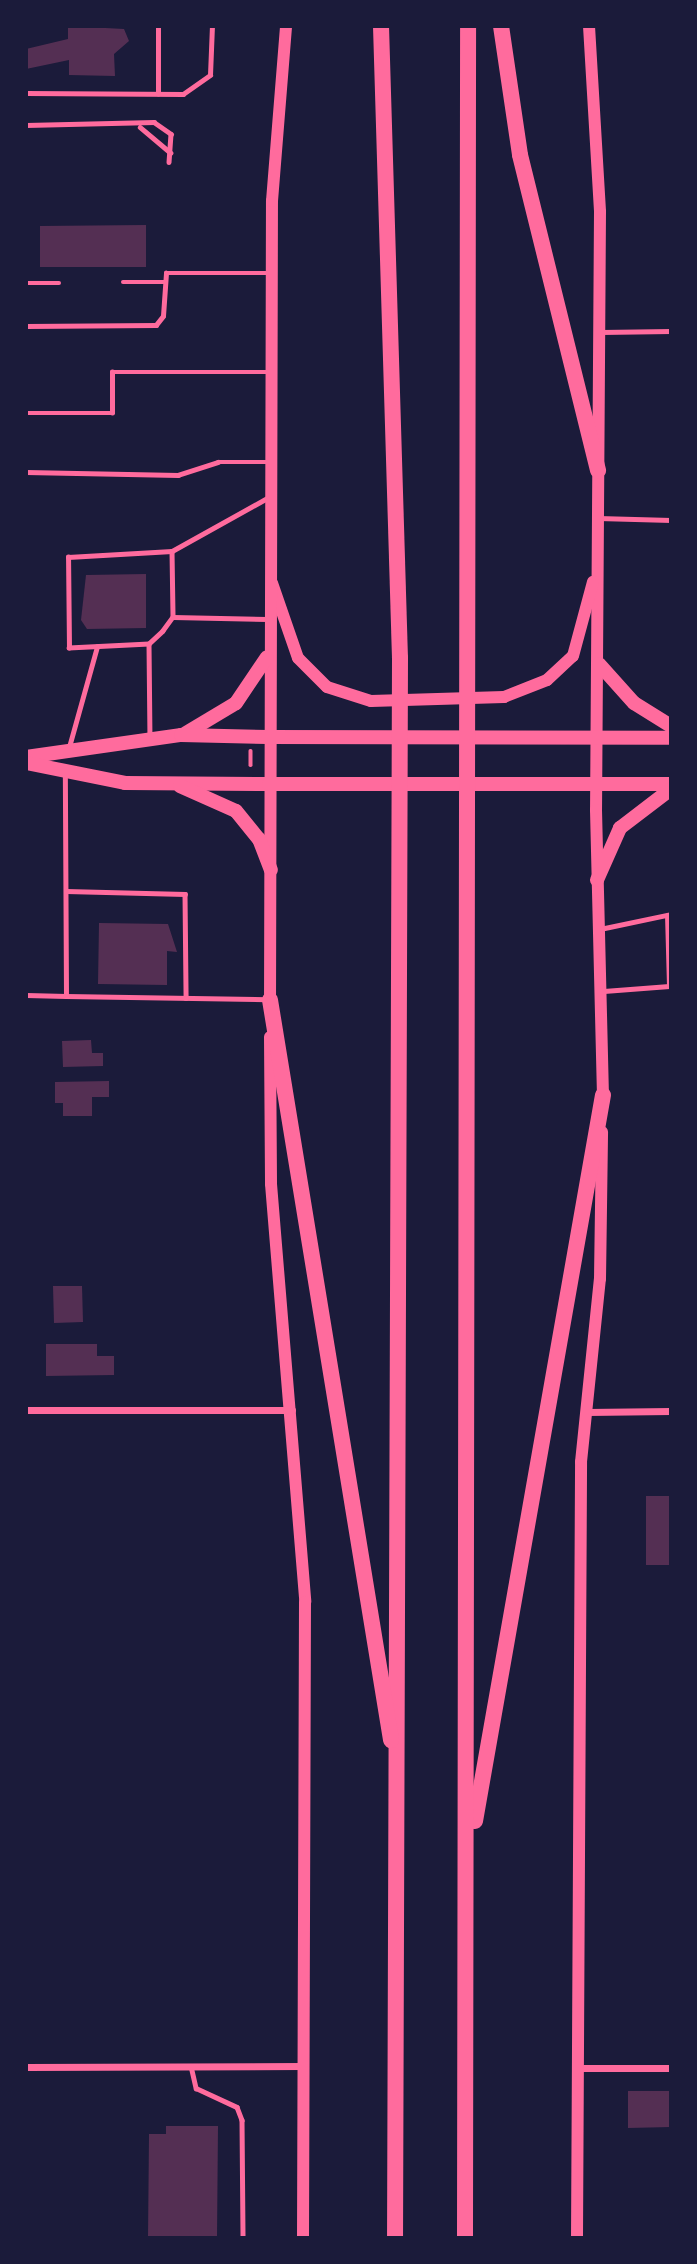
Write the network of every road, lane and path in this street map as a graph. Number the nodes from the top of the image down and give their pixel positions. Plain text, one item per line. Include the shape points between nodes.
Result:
1 (158, 26) edge
2 (212, 26) edge
3 (286, 26) edge
4 (381, 26) edge
5 (468, 26) edge
6 (501, 26) edge
7 (589, 26) edge
8 (26, 93) edge
9 (158, 94) junction
10 (26, 125) edge
11 (139, 126) junction
12 (171, 153) junction
13 (169, 162) dead end
14 (272, 273) junction
15 (123, 282) dead end
16 (166, 282) junction
17 (26, 283) edge
18 (59, 283) dead end
19 (26, 326) edge
20 (671, 331) edge
21 (600, 332) junction
22 (271, 372) junction
23 (26, 413) edge
24 (270, 462) junction
25 (598, 471) junction
26 (26, 472) edge
27 (269, 496) junction
28 (598, 518) junction
29 (671, 520) edge
30 (172, 551) junction
31 (597, 569) junction
32 (268, 573) junction
33 (173, 617) junction
34 (267, 619) junction
35 (149, 644) junction
36 (97, 647) junction
37 (267, 657) junction
38 (598, 664) junction
39 (671, 726) edge
40 (181, 735) junction
41 (268, 737) junction
42 (598, 738) junction
43 (671, 738) edge
44 (150, 740) junction
45 (251, 749) dead end
46 (67, 752) junction
47 (26, 757) edge
48 (26, 763) edge
49 (251, 765) dead end
50 (65, 771) junction
51 (173, 783) junction
52 (269, 784) junction
53 (596, 785) junction
54 (671, 786) edge
55 (271, 870) junction
56 (597, 880) junction
57 (65, 891) junction
58 (669, 915) edge
59 (598, 929) junction
60 (669, 944) edge
61 (669, 989) edge
62 (600, 991) junction
63 (26, 995) edge
64 (66, 996) junction
65 (186, 998) junction
66 (270, 1000) junction
67 (603, 1095) junction
68 (26, 1410) edge
69 (293, 1410) junction
70 (587, 1412) junction
71 (671, 1412) edge
72 (398, 1785) junction
73 (468, 1865) junction
74 (191, 2066) junction
75 (303, 2066) junction
76 (26, 2067) edge
77 (578, 2068) junction
78 (671, 2068) edge
79 (243, 2238) edge
80 (303, 2238) edge
81 (395, 2238) edge
82 (465, 2238) edge
83 (577, 2238) edge

1 - 9 lane
2 - 9 lane via 205,83 183,94
3 - 14 main road via 275,122
4 - 72 highway via 400,658
5 - 73 highway via 463,657
6 - 25 highway via 520,155
7 - 21 main road via 597,86
8 - 9 lane
10 - 11 lane
11 - 12 lane
11 - 12 lane via 164,126 174,144
12 - 13 lane
14 - 16 lane via 166,273
14 - 22 main road
15 - 16 lane
16 - 19 lane via 163,316 156,325
17 - 18 lane
20 - 21 lane
21 - 25 main road
22 - 23 lane via 111,372 111,413
22 - 24 main road
24 - 26 lane via 218,462 178,475
24 - 27 main road
25 - 28 main road
27 - 30 lane
27 - 32 main road
28 - 29 lane
28 - 31 main road
30 - 33 lane
30 - 36 lane via 68,557 69,648
31 - 32 main road via 573,656 547,680 504,697 371,701 327,687 298,658
31 - 38 main road
32 - 34 main road
33 - 34 lane
33 - 35 lane
34 - 37 main road
35 - 36 lane
35 - 44 lane
36 - 46 lane
37 - 40 main road via 236,703
37 - 41 main road
38 - 39 main road via 637,706
38 - 42 main road
40 - 41 main road
40 - 44 main road
41 - 42 main road
41 - 52 main road
42 - 43 main road
42 - 53 main road
44 - 46 main road
45 - 49 path
46 - 47 main road
48 - 50 main road
50 - 51 main road via 125,783
50 - 57 lane
51 - 52 main road
51 - 55 main road via 236,811 259,839
52 - 53 main road
52 - 55 main road
53 - 54 main road
53 - 56 main road
54 - 56 main road via 620,828
55 - 66 main road
56 - 59 main road
57 - 64 lane
57 - 65 lane via 185,894
58 - 59 lane
58 - 60 lane
59 - 62 main road
60 - 61 lane
61 - 62 lane
62 - 67 main road
63 - 64 lane
64 - 65 lane
65 - 66 lane
66 - 69 main road via 271,1184
66 - 72 highway
67 - 70 main road via 600,1279
67 - 73 highway
68 - 69 street
69 - 75 main road via 305,1602
70 - 71 street
70 - 77 main road via 581,1462
72 - 81 highway
73 - 82 highway
74 - 75 street
74 - 76 street
74 - 79 lane via 196,2088 237,2107 242,2120
75 - 80 main road
77 - 78 street
77 - 83 main road

